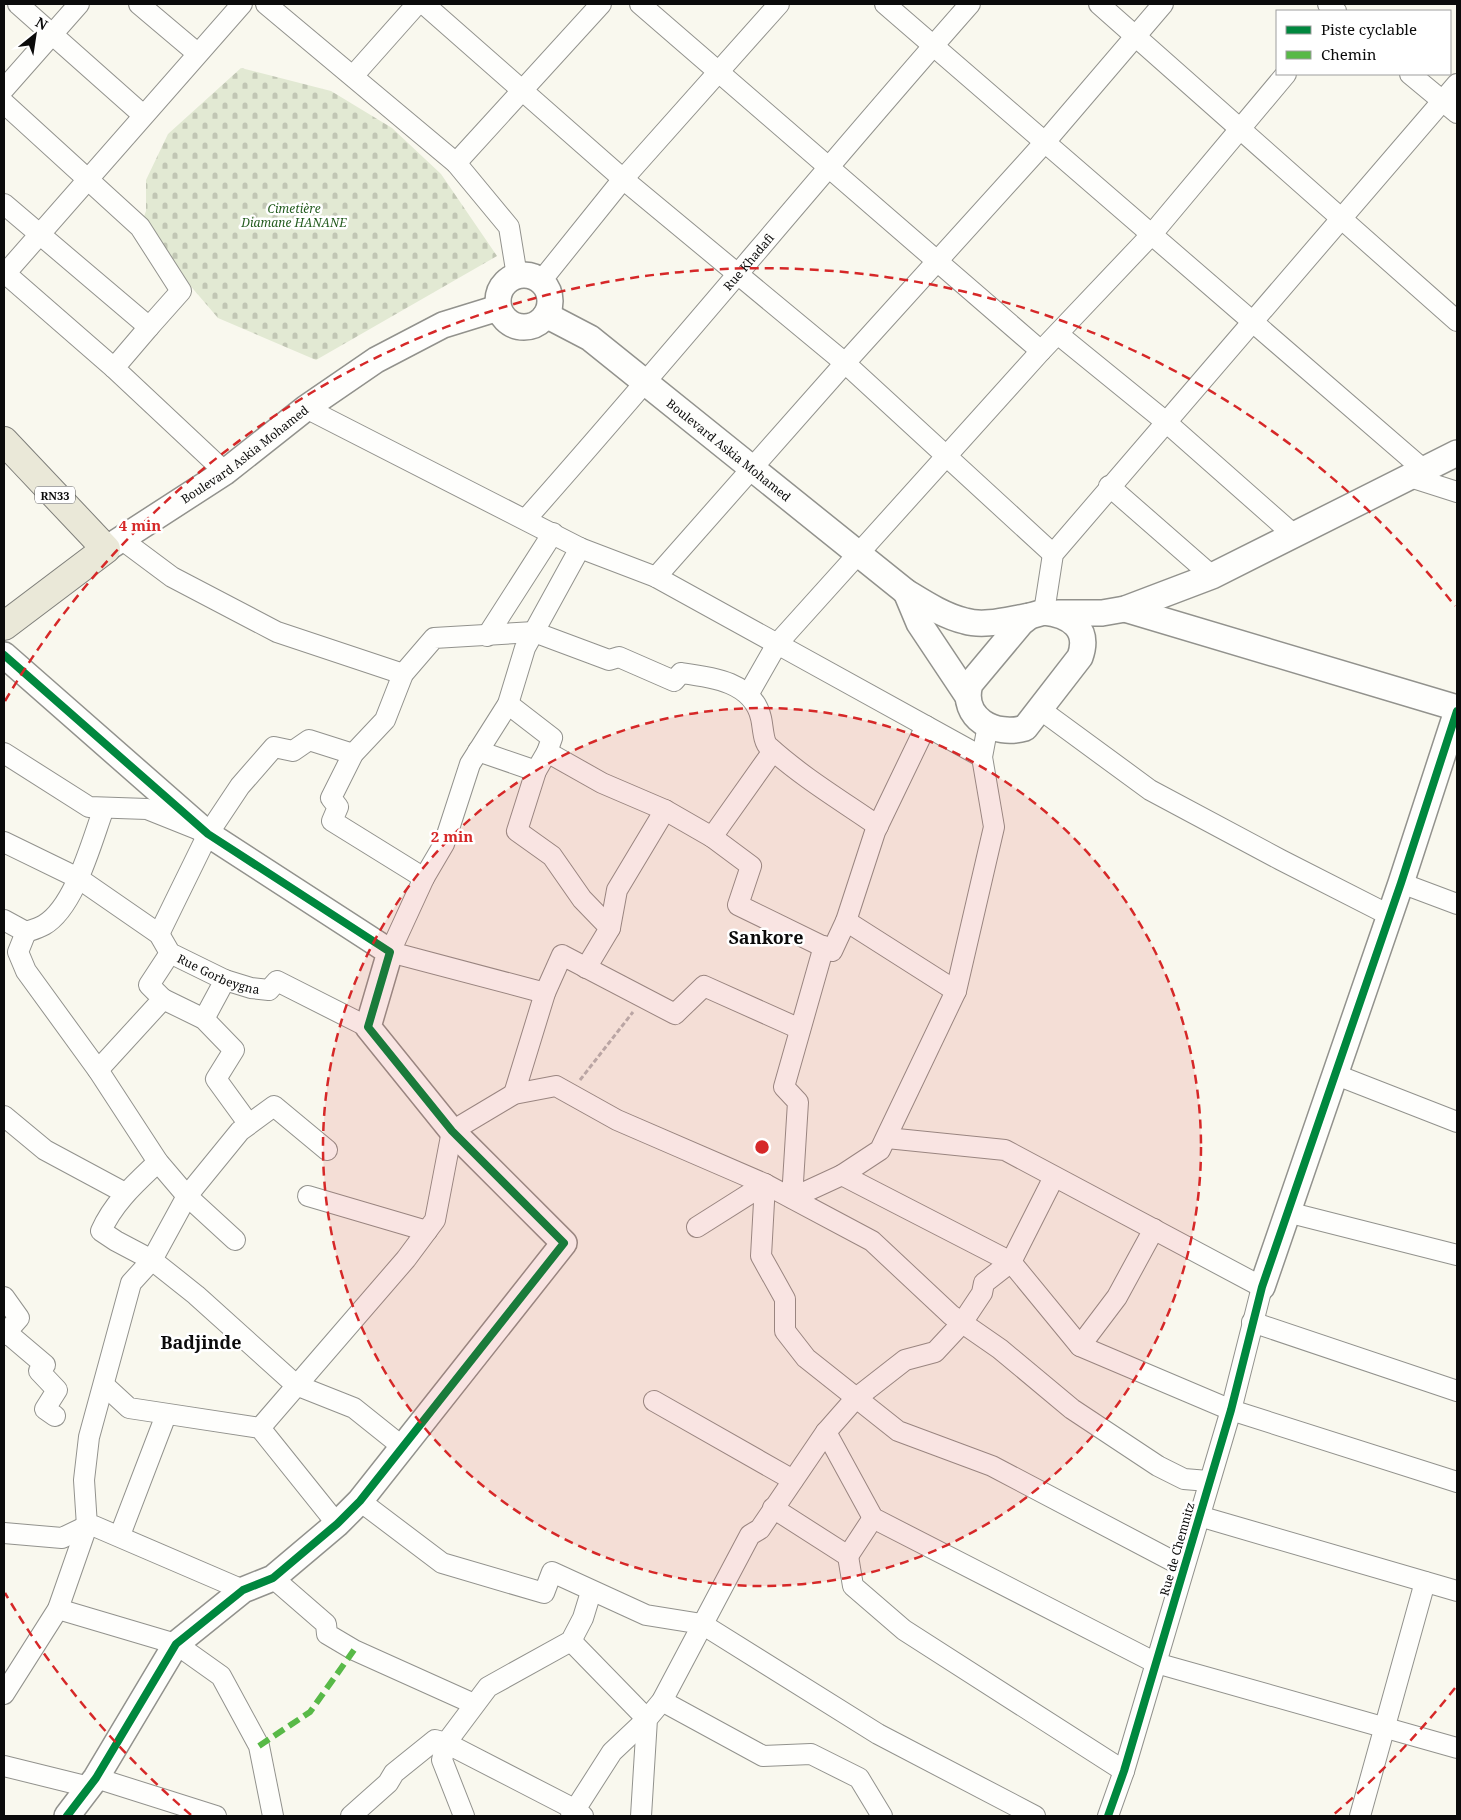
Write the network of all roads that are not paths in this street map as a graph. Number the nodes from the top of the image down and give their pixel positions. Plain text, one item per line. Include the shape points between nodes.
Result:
1 (18, 4) edge
2 (79, 4) edge
3 (242, 4) edge
4 (266, 4) edge
5 (417, 4) edge
6 (424, 4) edge
7 (601, 4) edge
8 (640, 4) edge
9 (779, 4) edge
10 (885, 4) edge
11 (970, 4) edge
12 (1099, 4) edge
13 (1164, 4) edge
14 (142, 5) edge
15 (52, 34) junction
16 (1135, 36) junction
17 (933, 45) junction
18 (197, 53) junction
19 (719, 72) junction
20 (1285, 75) edge
21 (1411, 75) edge
22 (353, 76) junction
23 (1457, 84) edge
24 (4, 89) edge
25 (522, 89) junction
26 (4, 103) edge
27 (1450, 107) edge
28 (143, 115) junction
29 (1240, 128) junction
30 (1045, 142) junction
31 (456, 163) junction
32 (829, 167) junction
33 (86, 179) junction
34 (623, 179) junction
35 (4, 204) edge
36 (1342, 217) junction
37 (40, 234) junction
38 (1152, 234) junction
39 (938, 262) junction
40 (4, 274) edge
41 (737, 274) junction
42 (529, 278) junction
43 (498, 308) junction
44 (546, 315) junction
45 (1252, 321) junction
46 (1457, 321) edge
47 (149, 328) junction
48 (1060, 335) junction
49 (1041, 351) junction
50 (846, 363) junction
51 (114, 368) junction
52 (647, 383) junction
53 (306, 408) junction
54 (1166, 422) junction
55 (4, 441) edge
56 (1457, 453) edge
57 (948, 457) junction
58 (753, 468) junction
59 (225, 472) junction
60 (1417, 473) junction
61 (1109, 486) junction
62 (1457, 492) edge
63 (526, 519) junction
64 (553, 533) junction
65 (1294, 535) junction
66 (114, 544) junction
67 (580, 548) junction
68 (859, 553) junction
69 (1053, 554) junction
70 (1212, 576) junction
71 (656, 577) junction
72 (906, 592) junction
73 (1125, 609) junction
74 (1044, 614) junction
75 (4, 626) edge
76 (534, 632) junction
77 (487, 636) junction
78 (777, 644) junction
79 (4, 655) edge
80 (403, 674) junction
81 (749, 693) junction
82 (967, 695) junction
83 (508, 704) junction
84 (1041, 710) junction
85 (1457, 710) edge
86 (926, 726) junction
87 (994, 728) junction
88 (478, 751) junction
89 (773, 751) junction
90 (547, 752) junction
91 (4, 753) edge
92 (353, 754) junction
93 (982, 757) junction
94 (536, 771) junction
95 (104, 808) junction
96 (665, 810) junction
97 (878, 826) junction
98 (208, 834) junction
99 (712, 837) junction
100 (4, 842) edge
101 (78, 878) junction
102 (424, 878) junction
103 (1401, 883) junction
104 (1457, 904) edge
105 (1389, 915) junction
106 (4, 920) edge
107 (846, 921) junction
108 (610, 928) junction
109 (26, 932) junction
110 (159, 934) junction
111 (824, 946) junction
112 (390, 952) junction
113 (170, 953) junction
114 (11, 956) edge
115 (586, 968) junction
116 (225, 980) junction
117 (956, 991) junction
118 (545, 993) junction
119 (162, 998) junction
120 (204, 1019) junction
121 (368, 1027) junction
122 (800, 1029) junction
123 (98, 1070) junction
124 (1334, 1074) junction
125 (514, 1094) junction
126 (4, 1116) edge
127 (1457, 1122) edge
128 (248, 1123) junction
129 (452, 1131) junction
130 (887, 1138) junction
131 (327, 1150) dead end
132 (158, 1162) junction
133 (842, 1175) junction
134 (1054, 1177) junction
135 (765, 1184) junction
136 (125, 1193) junction
137 (187, 1196) junction
138 (308, 1196) dead end
139 (792, 1198) junction
140 (1287, 1212) junction
141 (697, 1227) dead end
142 (1154, 1229) junction
143 (427, 1231) junction
144 (235, 1240) dead end
145 (1457, 1255) edge
146 (152, 1260) junction
147 (1011, 1262) junction
148 (1262, 1287) junction
149 (4, 1297) edge
150 (1252, 1322) junction
151 (962, 1323) junction
152 (5, 1334) edge
153 (1080, 1346) junction
154 (104, 1385) junction
155 (296, 1385) junction
156 (1457, 1391) edge
157 (855, 1399) junction
158 (654, 1401) dead end
159 (1231, 1410) junction
160 (166, 1415) junction
161 (54, 1416) dead end
162 (260, 1428) junction
163 (826, 1432) junction
164 (404, 1448) junction
165 (793, 1480) junction
166 (1208, 1481) junction
167 (1457, 1482) edge
168 (360, 1501) junction
169 (773, 1508) junction
170 (1199, 1516) junction
171 (873, 1518) junction
172 (337, 1524) junction
173 (87, 1526) junction
174 (4, 1532) edge
175 (120, 1535) junction
176 (848, 1556) junction
177 (1184, 1567) junction
178 (273, 1578) junction
179 (1425, 1582) junction
180 (243, 1590) junction
181 (1457, 1591) edge
182 (591, 1592) junction
183 (58, 1609) junction
184 (702, 1624) junction
185 (571, 1642) junction
186 (176, 1644) junction
187 (1156, 1663) junction
188 (4, 1694) edge
189 (662, 1701) junction
190 (474, 1704) junction
191 (647, 1719) junction
192 (1385, 1728) junction
193 (446, 1743) junction
194 (1457, 1748) edge
195 (4, 1766) edge
196 (1124, 1771) junction
197 (93, 1783) junction
198 (577, 1814) edge
199 (645, 1815) edge
200 (1112, 1815) edge
201 (67, 1816) edge
202 (216, 1816) edge
203 (273, 1816) edge
204 (351, 1816) edge
205 (464, 1816) edge
206 (882, 1816) edge
207 (1035, 1816) edge
208 (1360, 1816) edge

1 - 15 street
2 - 15 street
3 - 18 street
4 - 22 street
5 - 22 street
6 - 25 street
7 - 25 street
8 - 19 street
9 - 19 street
10 - 17 street
11 - 17 street, Rue Khadafi
12 - 16 street
13 - 16 street
14 - 18 street
15 - 24 street
15 - 28 street
16 - 29 street
16 - 30 street
17 - 30 street
17 - 32 street, Rue Khadafi
18 - 28 street
19 - 32 street
19 - 34 street
20 - 29 street
21 - 27 street
22 - 31 street
23 - 27 street
25 - 31 street
25 - 34 street
26 - 33 street
27 - 36 street
28 - 33 street
29 - 36 street
29 - 38 street
30 - 38 street
30 - 39 street
31 - 42 street via 509,227
32 - 39 street
32 - 41 street, Rue Khadafi
33 - 37 street
33 - 47 street via 140,228 181,291
34 - 41 street
34 - 42 street
35 - 37 street
36 - 45 street
36 - 46 street
37 - 40 street
37 - 47 street
38 - 45 street
38 - 48 street
39 - 49 street
39 - 50 street
40 - 51 street
41 - 50 street
41 - 52 street, Rue Khadafi
42 - 43 street via 508,280 497,297
42 - 44 street via 550,297
43 - 44 street via 506,320 520,327 540,323
43 - 53 street, Boulevard Askia Mohamed via 443,325 392,351
44 - 52 street, Boulevard Askia Mohamed via 590,338
45 - 54 street
45 - 60 street
47 - 51 street
48 - 49 street
48 - 54 street
49 - 57 street
50 - 57 street
50 - 58 street
51 - 59 street
52 - 58 street, Boulevard Askia Mohamed
52 - 63 street, Rue Khadafi
53 - 59 street, Boulevard Askia Mohamed
53 - 63 street
54 - 61 street
54 - 65 street
55 - 66 main road, RN33
56 - 60 street
57 - 68 street
57 - 69 street
58 - 68 street, Boulevard Askia Mohamed
58 - 71 street
59 - 66 street, Boulevard Askia Mohamed
60 - 62 street
60 - 65 street
61 - 69 street
61 - 70 street
63 - 64 street
64 - 67 street
64 - 77 street
65 - 70 street
66 - 75 main road, Boulevard Askia Mohamed
66 - 80 street via 277,632
67 - 71 street
67 - 76 street
68 - 72 street, Boulevard Askia Mohamed
68 - 78 street
69 - 74 street
70 - 73 street
71 - 78 street
72 - 74 street, Boulevard Askia Mohamed via 940,612 966,622 996,622
72 - 82 street via 919,624
73 - 74 street, Boulevard Askia Mohamed via 1102,613
73 - 85 street
74 - 82 street via 1021,623 970,684
74 - 84 street via 1070,621 1082,631 1085,644 1080,657
76 - 77 street
76 - 81 street via 609,660 619,657 674,681 680,673 712,677
76 - 83 street via 525,648
77 - 80 street via 434,638
78 - 81 street
78 - 86 street
79 - 98 street
80 - 92 street via 385,720
81 - 89 street via 759,710 767,745
82 - 87 street via 969,708
83 - 88 street
83 - 90 street via 552,738
84 - 87 street via 1024,728 1014,732
84 - 105 street via 1150,790
85 - 103 street
86 - 93 street
86 - 97 street
87 - 93 street
88 - 94 street
88 - 102 street via 470,764 444,844
89 - 97 street
89 - 99 street
90 - 94 street
90 - 96 street via 602,783
91 - 95 street via 89,807
92 - 98 street via 309,740 294,751 274,747 240,786
92 - 102 street via 332,798 338,807 332,821
93 - 117 street via 994,827
94 - 108 street via 517,831 552,856 582,899
95 - 98 street via 147,809
95 - 101 street
96 - 99 street
96 - 108 street via 617,890
97 - 107 street
98 - 110 street
98 - 112 street
99 - 111 street via 751,866 738,905
100 - 101 street, Rue Gorbeygna
101 - 109 street via 56,914 45,924
101 - 110 street, Rue Gorbeygna
102 - 112 street
103 - 104 street
103 - 105 street
105 - 124 street
106 - 109 street
107 - 111 street via 832,951
107 - 117 street
108 - 115 street
109 - 114 street
110 - 113 street, Rue Gorbeygna
111 - 122 street
112 - 118 street
112 - 121 street
113 - 116 street, Rue Gorbeygna
113 - 119 street via 149,985
114 - 123 street via 26,971
115 - 118 street via 562,955
115 - 122 street via 676,1014 704,986
116 - 120 street
116 - 121 street, Rue Gorbeygna via 269,990 277,981
117 - 130 street
118 - 125 street
119 - 120 street
119 - 123 street
120 - 128 street via 234,1050 216,1079
121 - 129 street
122 - 139 street via 784,1087 798,1102
123 - 132 street
124 - 127 street
124 - 140 street
125 - 129 street
125 - 135 street via 556,1086 617,1120
126 - 136 street via 45,1150
128 - 131 street via 274,1106
128 - 137 street
129 - 143 street via 435,1220
129 - 164 street via 564,1243
130 - 133 street via 880,1150
130 - 134 street via 1005,1150
132 - 136 street
132 - 137 street
133 - 139 street
133 - 147 street
134 - 142 street
134 - 147 street
135 - 139 street
135 - 141 street
135 - 157 street via 761,1256 785,1299 785,1331 806,1358
136 - 146 street via 109,1214 102,1231
137 - 144 street
137 - 146 street
138 - 143 street
139 - 151 street via 872,1242
140 - 145 street
140 - 148 street
142 - 148 street
142 - 153 street via 1117,1297
143 - 155 street
146 - 154 street via 131,1283
146 - 155 street via 196,1294
147 - 151 street via 984,1283 982,1293
147 - 153 street
148 - 150 street, Rue de Chemnitz
149 - 152 street via 19,1318
150 - 156 street
150 - 159 street, Rue de Chemnitz
151 - 157 street via 935,1352 905,1360
151 - 166 street via 1110,1436 1184,1479
152 - 161 street via 45,1365 39,1371 57,1390 45,1409
153 - 159 street
154 - 160 street via 129,1408
154 - 173 street via 89,1437 84,1480
155 - 162 street
155 - 164 street via 354,1408
157 - 163 street
157 - 177 street via 898,1431 992,1466
158 - 165 street
159 - 166 street, Rue de Chemnitz
159 - 167 street
160 - 162 street
160 - 175 street
162 - 172 street
163 - 165 street
163 - 171 street
164 - 168 street
165 - 169 street
166 - 170 street, Rue de Chemnitz
168 - 172 street
168 - 182 street via 442,1563 544,1592 552,1572
169 - 176 street
169 - 184 street via 760,1529 750,1535
170 - 177 street, Rue de Chemnitz
170 - 179 street
171 - 176 street
171 - 187 street
172 - 178 street
173 - 174 street via 62,1538
173 - 175 street
173 - 183 street
175 - 180 street
176 - 196 street via 853,1586 904,1630
177 - 187 street, Rue de Chemnitz
178 - 180 street
178 - 190 street via 326,1624 327,1634 354,1650
179 - 181 street
179 - 192 street
180 - 186 street
182 - 184 street via 646,1615
182 - 185 street
183 - 186 street
183 - 188 street
184 - 189 street
184 - 207 street via 878,1734
185 - 190 street via 488,1687
185 - 191 street
186 - 197 street
186 - 203 street via 221,1676 259,1746
187 - 192 street
187 - 196 street, Rue de Chemnitz
189 - 191 street
189 - 206 street via 763,1756 811,1754 859,1778
190 - 193 street
191 - 198 street via 612,1752
191 - 199 street
192 - 194 street
192 - 208 street
193 - 198 street
193 - 204 street via 435,1740 394,1773 388,1783
193 - 205 street via 442,1760
195 - 197 street
196 - 200 street, Rue de Chemnitz
197 - 201 street
197 - 202 street

